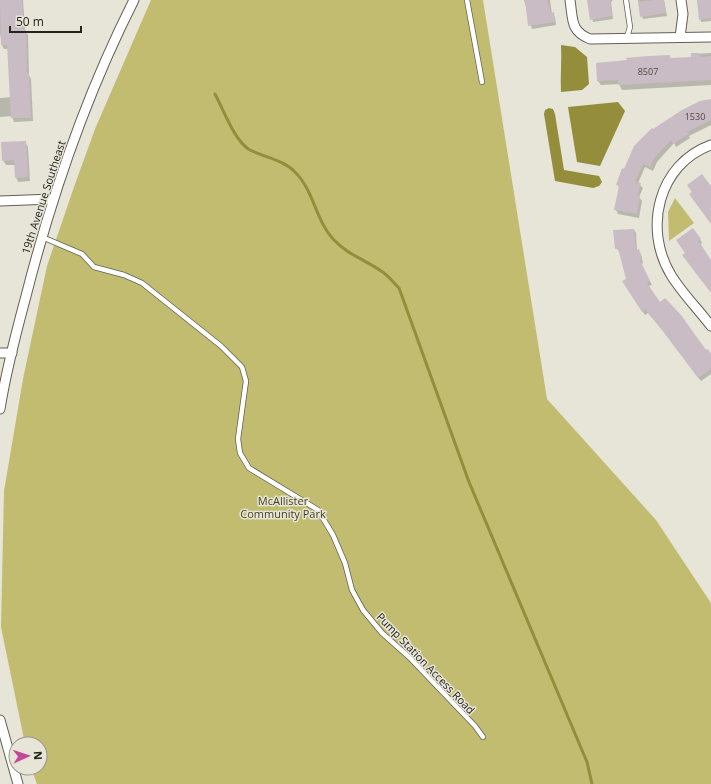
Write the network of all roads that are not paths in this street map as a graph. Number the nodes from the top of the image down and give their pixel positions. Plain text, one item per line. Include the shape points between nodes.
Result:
1 (134, 0) edge
2 (467, 0) edge
3 (570, 0) edge
4 (626, 0) edge
5 (681, 0) edge
6 (628, 37) junction
7 (680, 37) junction
8 (711, 38) edge
9 (482, 82) dead end
10 (709, 148) edge
11 (53, 199) junction
12 (0, 201) edge
13 (42, 237) junction
14 (711, 326) edge
15 (0, 353) edge
16 (12, 353) junction
17 (0, 409) edge
18 (0, 720) edge
19 (483, 737) dead end
20 (18, 784) edge

1 - 11 street, 19th Avenue Southeast via 96,82
2 - 9 lane
3 - 6 street via 574,28 583,36 600,40
4 - 6 lane via 630,27
5 - 7 street via 683,14
6 - 7 street
7 - 8 street
10 - 14 street via 690,156 667,182 659,200 656,232 671,274
11 - 12 street
11 - 13 street, 19th Avenue Southeast
13 - 16 street, 19th Avenue Southeast
13 - 19 lane, Pump Station Access Road via 82,254 94,267 142,283 221,346 242,368 246,381 238,439 240,453 248,468 318,510 333,535 352,590 363,610
15 - 16 street
16 - 17 street, 19th Avenue Southeast
18 - 20 street

